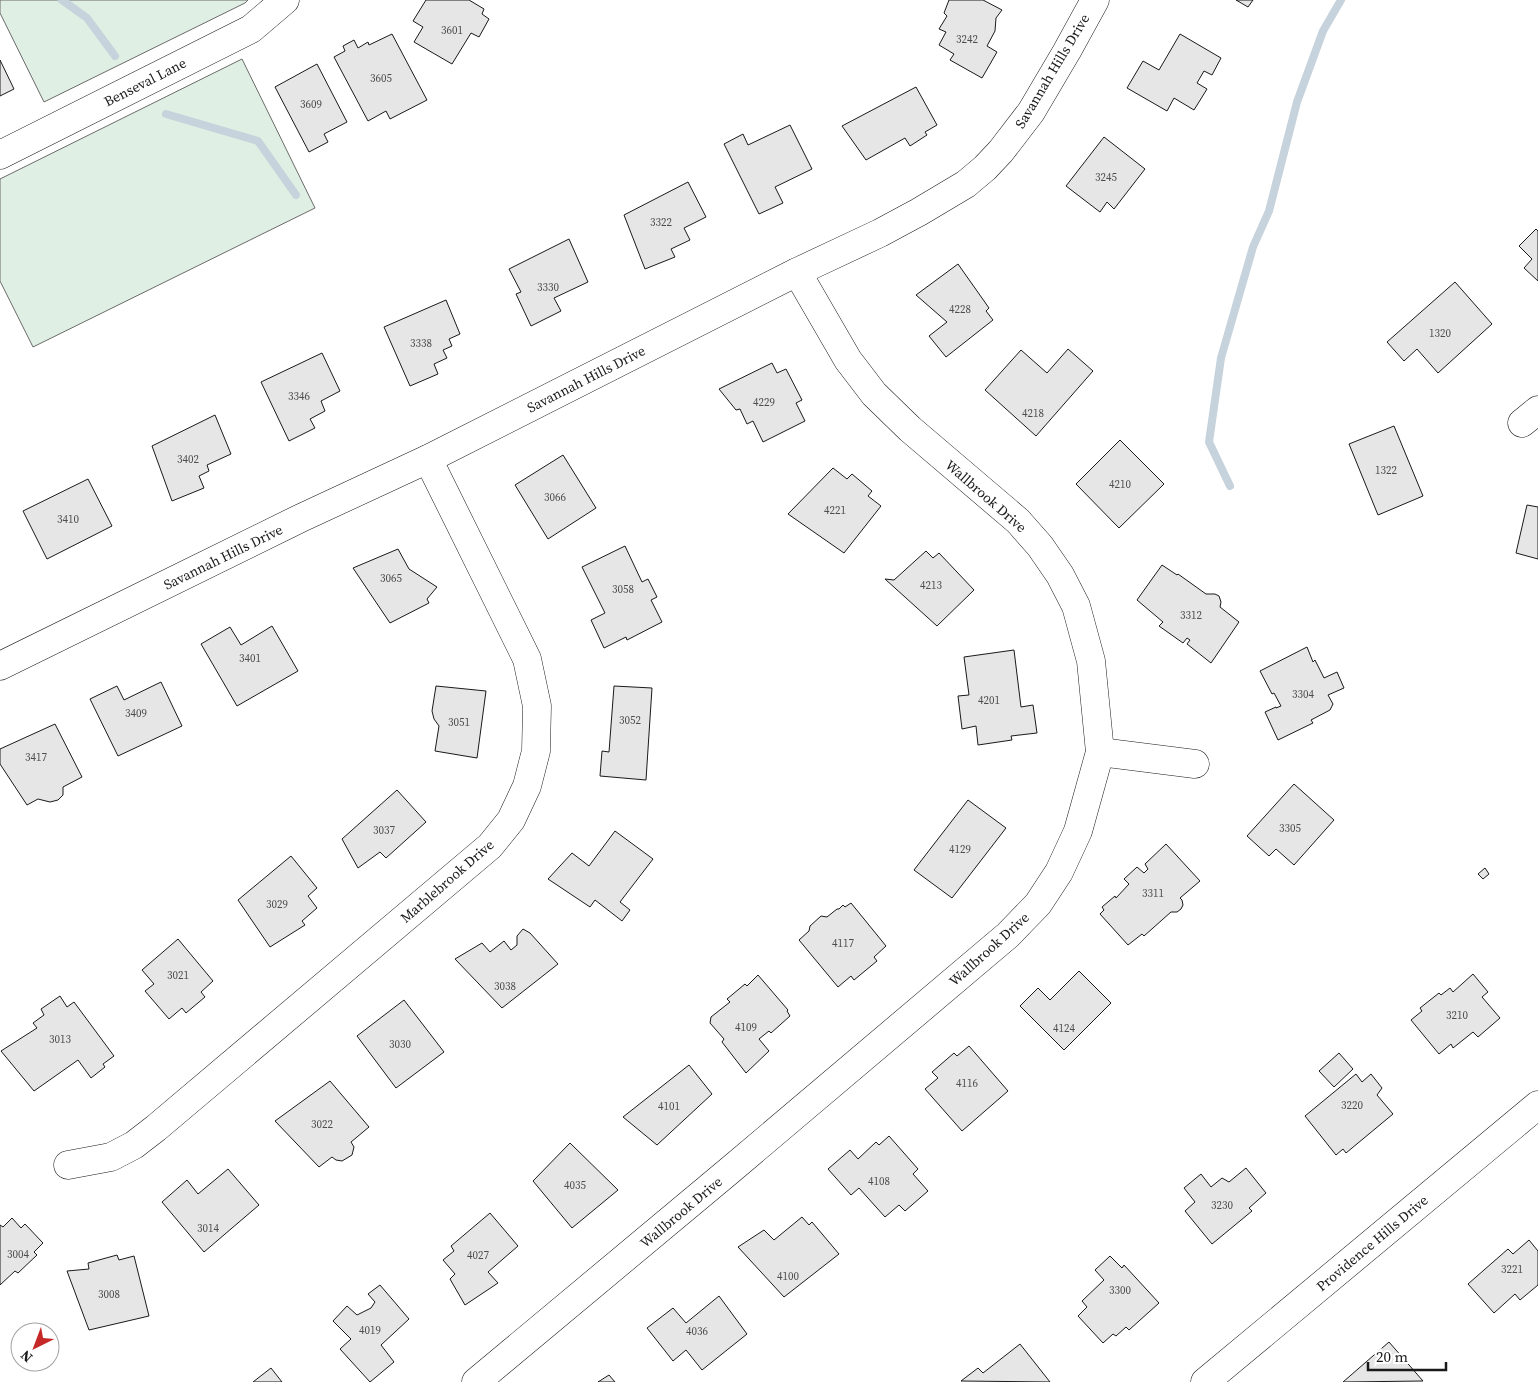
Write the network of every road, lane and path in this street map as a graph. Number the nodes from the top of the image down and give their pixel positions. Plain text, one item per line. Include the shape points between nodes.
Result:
1 (285, 0) edge
2 (1095, 0) edge
3 (0, 155) edge
4 (797, 272) junction
5 (428, 459) junction
6 (0, 666) edge
7 (1100, 752) junction
8 (1195, 764) dead end
9 (1538, 1105) edge
10 (68, 1164) dead end
11 (476, 1382) edge
12 (1205, 1382) edge

1 - 3 street, Benseval Lane via 251,29
2 - 4 street, Savannah Hills Drive via 1031,112 985,168 966,184 919,212
4 - 5 street, Savannah Hills Drive
4 - 7 street, Wallbrook Drive via 848,360 874,394 910,430 1018,521 1060,575 1076,606 1091,661
5 - 6 street, Savannah Hills Drive
5 - 10 street, Marblebrook Drive via 527,659 537,706 536,751 527,786 511,820 490,846 156,1128 111,1157
7 - 8 street
7 - 11 street, Wallbrook Drive via 1078,832 1059,872 1038,904 1008,935
9 - 12 street, Providence Hills Drive

